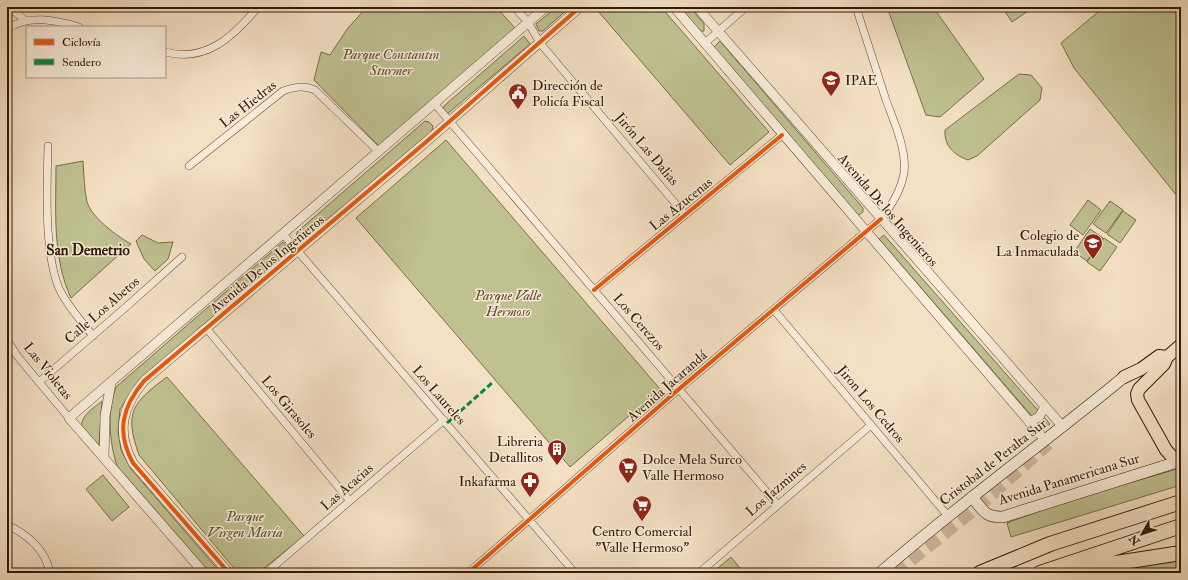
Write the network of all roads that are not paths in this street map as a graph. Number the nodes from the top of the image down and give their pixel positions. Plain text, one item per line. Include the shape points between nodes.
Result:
1 (9, 7) edge
2 (258, 7) edge
3 (514, 7) edge
4 (546, 7) edge
5 (580, 7) edge
6 (674, 7) edge
7 (697, 7) edge
8 (746, 7) edge
9 (856, 7) edge
10 (26, 21) junction
11 (528, 22) junction
12 (76, 26) edge
13 (7, 29) edge
14 (718, 31) junction
15 (705, 42) junction
16 (540, 43) junction
17 (166, 52) edge
18 (434, 102) junction
19 (450, 122) junction
20 (782, 135) junction
21 (48, 146) dead end
22 (378, 151) junction
23 (189, 166) dead end
24 (685, 215) junction
25 (881, 219) junction
26 (866, 233) junction
27 (283, 234) junction
28 (298, 252) junction
29 (182, 257) dead end
30 (594, 290) junction
31 (774, 310) junction
32 (207, 329) junction
33 (94, 336) junction
34 (7, 340) edge
35 (1181, 345) edge
36 (1167, 356) junction
37 (1124, 377) joint
38 (39, 382) junction
39 (111, 383) junction
40 (679, 389) junction
41 (1045, 407) junction
42 (69, 418) junction
43 (444, 420) junction
44 (1029, 422) junction
45 (871, 425) junction
46 (1063, 427) junction
47 (1045, 440) junction
48 (104, 458) junction
49 (1179, 461) edge
50 (972, 497) junction
51 (350, 501) junction
52 (1181, 502) edge
53 (778, 504) junction
54 (948, 516) junction
55 (530, 519) junction
56 (7, 525) edge
57 (1181, 526) edge
58 (1181, 553) edge
59 (1059, 565) junction
60 (50, 573) edge
61 (204, 573) edge
62 (229, 573) edge
63 (266, 573) edge
64 (468, 573) edge
65 (575, 573) edge
66 (699, 573) edge
67 (880, 573) edge
68 (980, 573) edge
69 (1040, 573) edge

1 - 10 street
2 - 17 street via 244,25 220,44 200,53 177,55
3 - 11 street, Jirón Las Dalias
4 - 11 street, Avenida De los Ingenieros
5 - 16 street, Avenida De los Ingenieros
6 - 15 street
7 - 14 street, Avenida De los Ingenieros
8 - 14 street
9 - 25 street, Avenida Jacarandá via 904,159 900,189 893,204
10 - 12 street via 51,19
10 - 13 street
11 - 16 street, Jirón Las Dalias
11 - 18 street, Avenida De los Ingenieros
14 - 15 street
14 - 25 street, Avenida De los Ingenieros
15 - 20 street
16 - 19 street, Avenida De los Ingenieros
16 - 24 street, Jirón Las Dalias
18 - 19 street, Los Cerezos
18 - 22 street, Avenida De los Ingenieros
19 - 28 street, Avenida De los Ingenieros
19 - 30 street, Los Cerezos
20 - 24 street, Las Azucenas
20 - 26 street
21 - 33 street via 47,207 52,266 67,303
22 - 23 street, Las Hiedras via 316,90 304,86 283,91
22 - 27 street, Avenida De los Ingenieros
24 - 30 street, Las Azucenas
25 - 26 street, Avenida Jacarandá
25 - 41 street, Avenida De los Ingenieros
26 - 31 street, Avenida Jacarandá
26 - 44 street
27 - 28 street, Los Laureles
27 - 39 street, Avenida De los Ingenieros
28 - 32 street, Avenida De los Ingenieros
28 - 43 street, Los Laureles
29 - 33 street, Calle Los Abetos
30 - 40 street, Los Cerezos
31 - 40 street, Avenida Jacarandá
31 - 45 street, Jiron Los Cedros
32 - 51 street, Los Girasoles
32 - 62 street, Avenida De los Ingenieros via 144,381 132,396 123,422 124,438 126,452 133,463
33 - 38 street, Calle Los Abetos
34 - 38 street, Las Violetas
35 - 36 main road
36 - 37 main road via 1159,356
36 - 49 main road via 1164,364 1137,394 1166,450
37 - 46 main road, Cristobal de Peralta Sur
38 - 42 street, Las Violetas
39 - 42 street, Avenida De los Ingenieros
39 - 48 street via 105,416
40 - 53 street, Los Cerezos
40 - 55 street, Avenida Jacarandá
41 - 44 street via 1039,417
41 - 46 street, Avenida De los Ingenieros
42 - 48 street
43 - 51 street, Las Acacias
43 - 55 street, Los Laureles
44 - 47 street
45 - 53 street, Los Jazmines
45 - 54 street, Jiron Los Cedros
46 - 47 main road, Cristobal de Peralta Sur
47 - 50 main road, Cristobal de Peralta Sur
48 - 61 street
49 - 50 main road, Avenida Panamericana Sur via 1003,517 990,517
50 - 54 main road, Cristobal de Peralta Sur
51 - 63 street, Las Acacias
52 - 68 highway via 1050,544
53 - 66 street, Los Jazmines
54 - 67 main road, Cristobal de Peralta Sur
55 - 64 street, Avenida Jacarandá
55 - 65 street, Los Laureles
56 - 60 street via 26,536 39,549 47,560
57 - 59 highway
58 - 59 highway via 1103,565
59 - 69 highway

